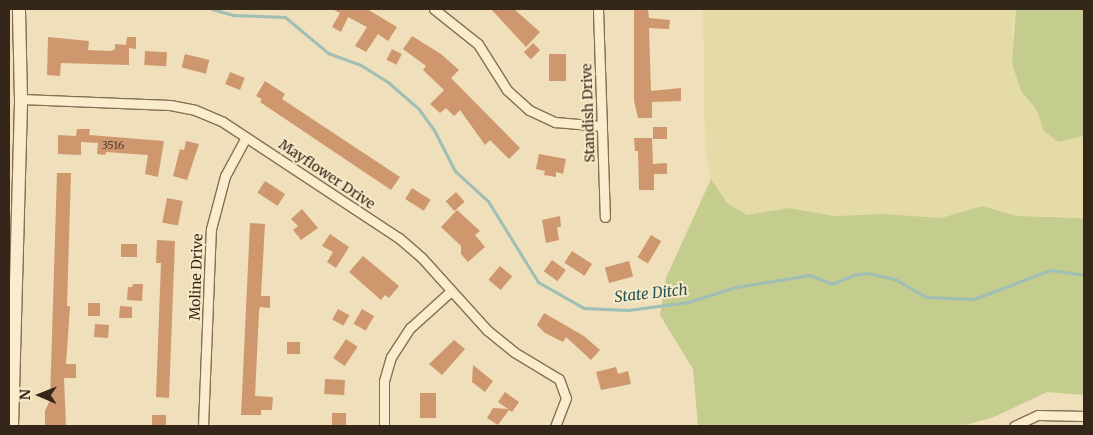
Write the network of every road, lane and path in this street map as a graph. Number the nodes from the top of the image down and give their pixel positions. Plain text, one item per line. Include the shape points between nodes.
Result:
1 (19, 9) edge
2 (434, 9) edge
3 (598, 9) edge
4 (21, 99) junction
5 (602, 126) junction
6 (246, 136) junction
7 (605, 217) dead end
8 (451, 291) junction
9 (1084, 416) edge
10 (12, 426) edge
11 (203, 426) edge
12 (384, 426) edge
13 (555, 426) edge
14 (1014, 426) edge

1 - 4 main road
2 - 5 street via 478,44 507,90 529,110 555,122
3 - 5 street, Standish Drive
4 - 6 street, Mayflower Drive via 180,106 209,115
4 - 10 main road
5 - 7 street, Standish Drive
6 - 8 street, Mayflower Drive via 399,238
6 - 11 street, Moline Drive via 225,176 211,229
8 - 12 street via 410,328 391,357 384,381
8 - 13 street, Mayflower Drive via 494,337 557,378 564,388 565,402
9 - 14 street via 1033,416

